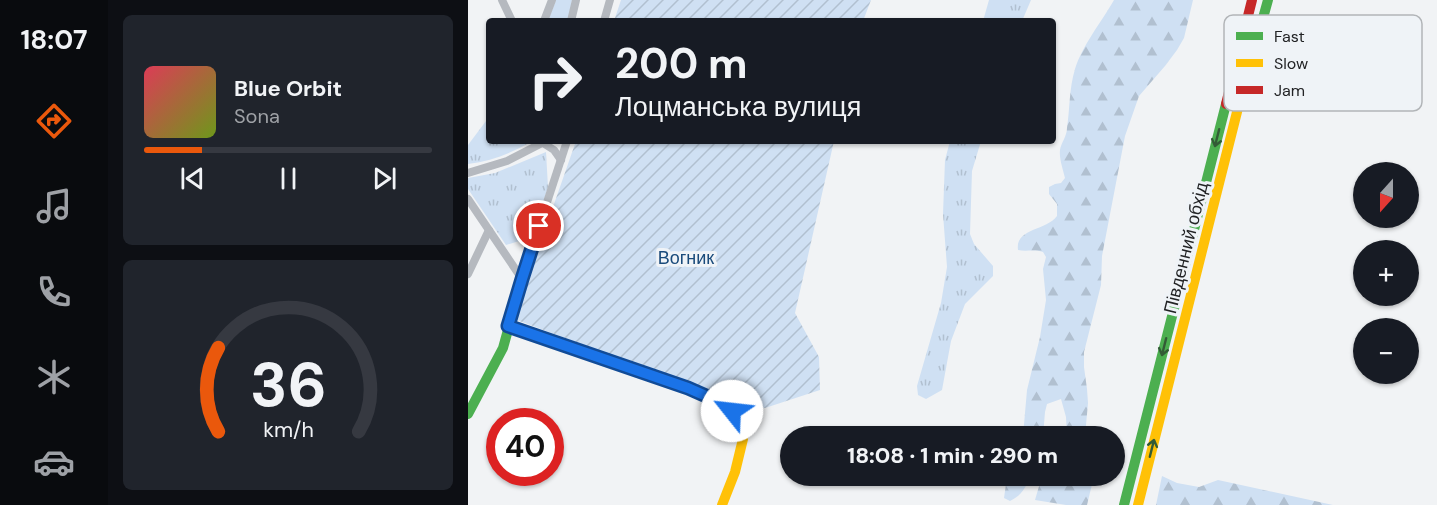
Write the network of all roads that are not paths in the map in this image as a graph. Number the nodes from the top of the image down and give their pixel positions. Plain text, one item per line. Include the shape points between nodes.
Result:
1 (502, 0) edge
2 (552, 0) edge
3 (576, 0) edge
4 (610, 0) edge
5 (1252, 0) edge
6 (1268, 0) edge
7 (1248, 15) edge
8 (1264, 15) edge
9 (511, 18) edge
10 (545, 18) edge
11 (572, 18) edge
12 (605, 18) edge
13 (1224, 110) edge
14 (1238, 111) edge
15 (540, 144) edge
16 (546, 144) edge
17 (566, 144) edge
18 (561, 160) junction
19 (468, 173) edge
20 (468, 199) edge
21 (489, 230) junction
22 (468, 274) edge
23 (522, 279) junction
24 (508, 326) junction
25 (468, 414) edge
26 (722, 505) edge
27 (1124, 505) edge
28 (1138, 505) edge

1 - 9 street
2 - 10 street
3 - 11 street
4 - 12 street
5 -> 7 main road, Південний обхід
8 -> 6 main road, Південний обхід
13 -> 27 main road, Південний обхід
28 -> 14 main road, Південний обхід
15 - 19 street
16 - 18 street
17 - 18 street
18 - 23 street
20 - 21 street
21 - 22 street
21 - 23 street
23 - 24 main road
24 - 25 main road via 503,348
24 - 26 main road via 688,388 732,411 743,439

